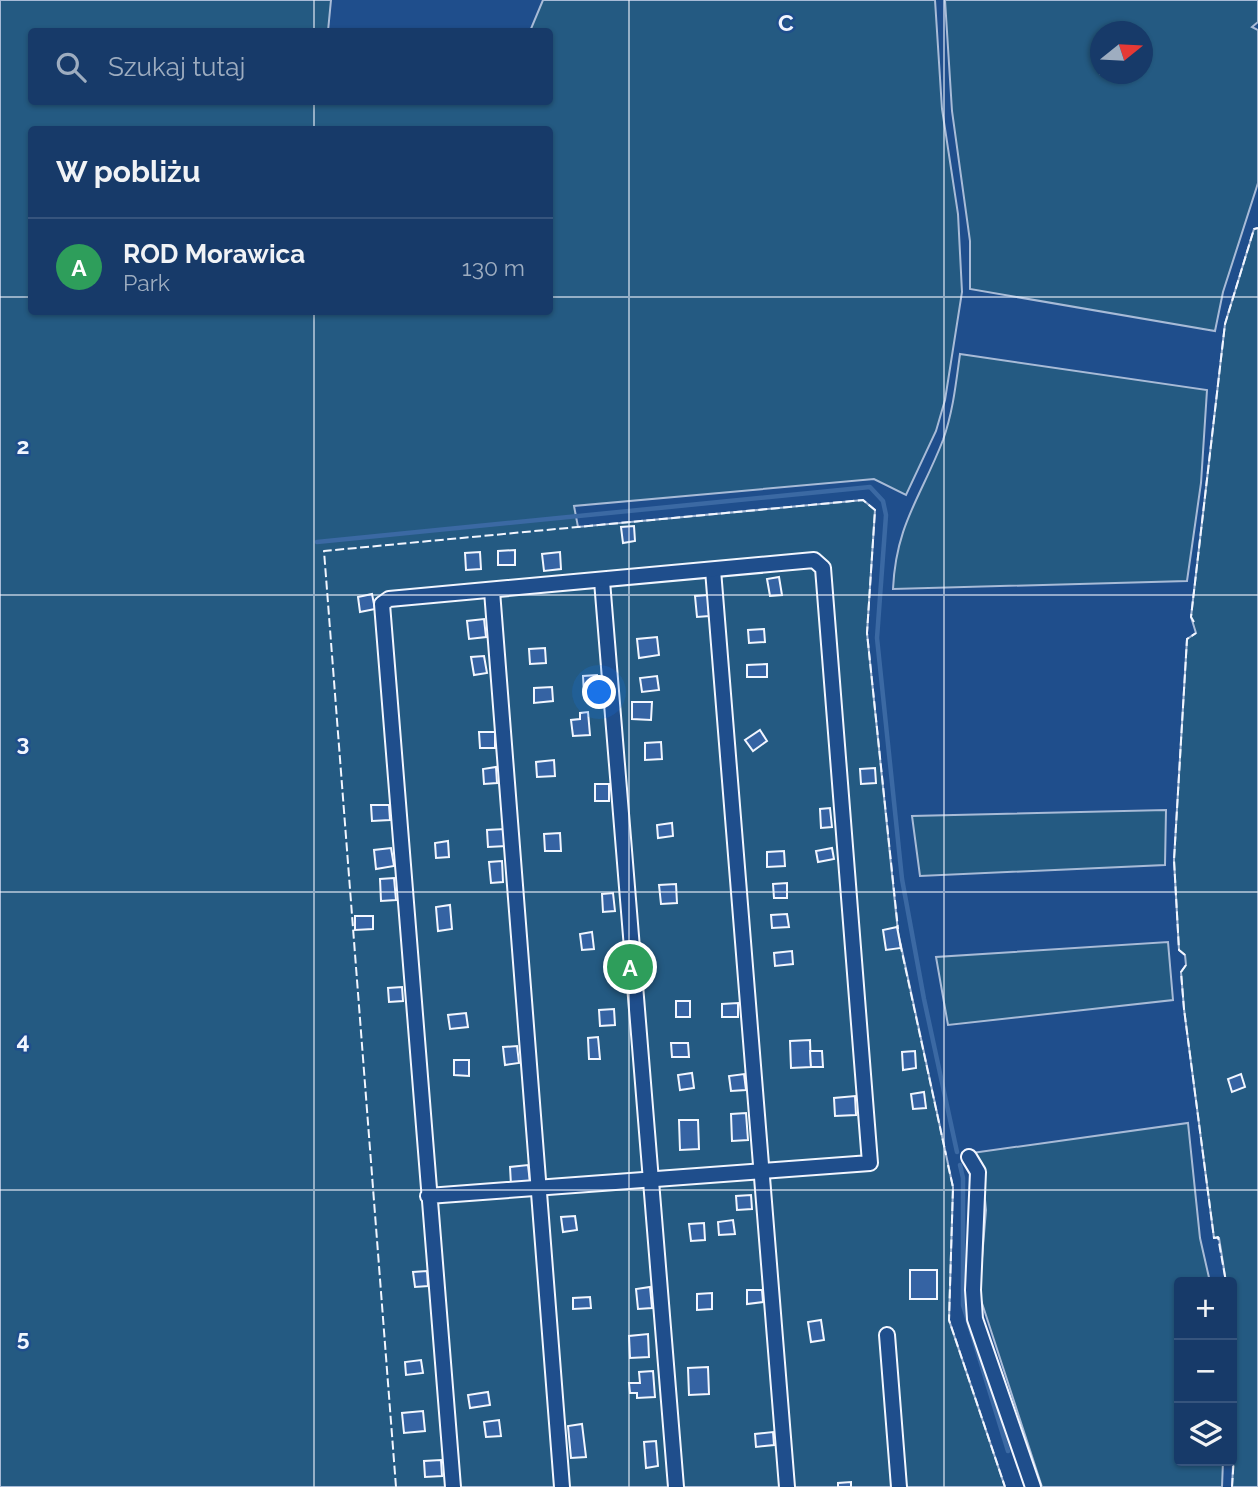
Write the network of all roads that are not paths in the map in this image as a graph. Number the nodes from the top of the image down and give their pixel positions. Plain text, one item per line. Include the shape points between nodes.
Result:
1 (713, 570) junction
2 (602, 581) junction
3 (492, 591) junction
4 (969, 1157) dead end
5 (762, 1170) junction
6 (651, 1178) junction
7 (538, 1189) junction
8 (428, 1196) junction
9 (887, 1335) dead end
10 (453, 1487) edge
11 (562, 1487) edge
12 (676, 1487) edge
13 (787, 1487) edge
14 (899, 1487) edge
15 (1033, 1487) edge

1 - 2 street
1 - 5 street
1 - 5 street via 814,560 823,568 870,1163
2 - 3 street
2 - 6 street
3 - 7 street
3 - 8 street via 389,599 382,604
4 - 15 street via 978,1172 975,1319
5 - 6 street
5 - 13 street
6 - 7 street
6 - 12 street
7 - 8 street
7 - 11 street
8 - 10 street
9 - 14 street

